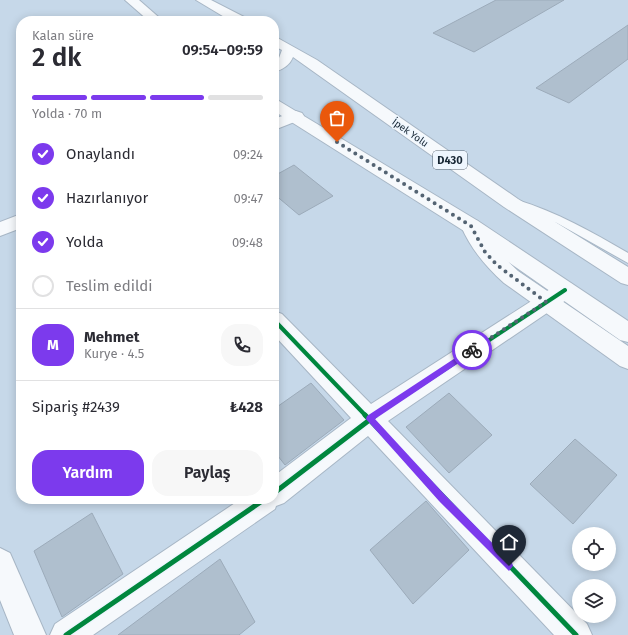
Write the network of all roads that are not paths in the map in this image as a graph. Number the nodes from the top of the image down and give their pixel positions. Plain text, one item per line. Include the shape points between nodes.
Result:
1 (131, 0) edge
2 (202, 0) edge
3 (151, 16) edge
4 (232, 16) edge
5 (279, 43) edge
6 (289, 49) junction
7 (279, 64) edge
8 (279, 107) edge
9 (296, 116) junction
10 (279, 123) edge
11 (511, 202) junction
12 (16, 223) edge
13 (0, 229) edge
14 (628, 259) edge
15 (628, 277) edge
16 (555, 296) junction
17 (279, 325) edge
18 (628, 333) edge
19 (628, 359) edge
20 (370, 419) junction
21 (279, 489) edge
22 (258, 504) edge
23 (0, 563) edge
24 (30, 635) edge
25 (66, 635) edge
26 (576, 635) edge

1 - 3 main road
2 - 4 main road
5 - 6 main road, İpek Yolu / D430
6 - 7 main road via 285,60
6 - 11 main road, İpek Yolu / D430
8 - 9 main road
9 - 10 main road
9 - 16 main road via 471,226 485,252 497,265
11 - 14 lane via 549,214
11 - 15 main road, İpek Yolu / D430
12 - 13 main road
16 - 18 main road
16 - 19 main road
16 - 20 main road
17 - 20 main road
20 - 21 main road
20 - 26 main road via 442,498
22 - 25 main road
23 - 24 main road

